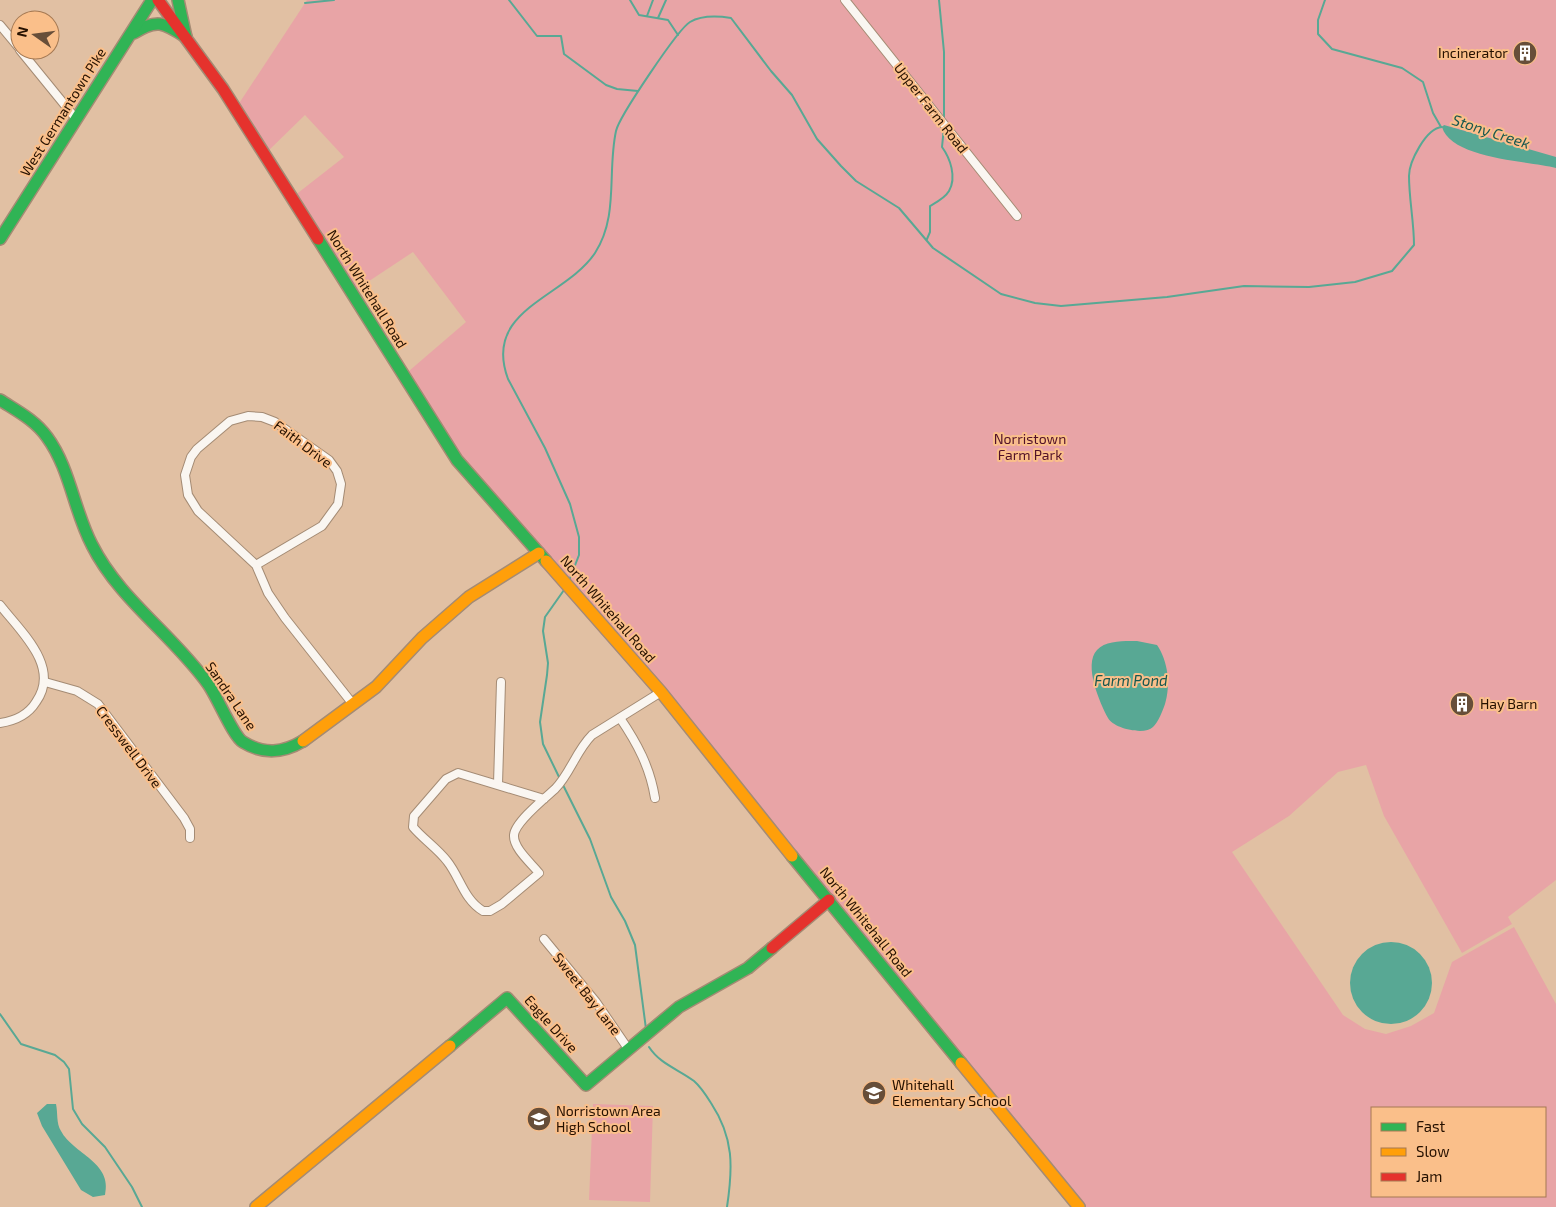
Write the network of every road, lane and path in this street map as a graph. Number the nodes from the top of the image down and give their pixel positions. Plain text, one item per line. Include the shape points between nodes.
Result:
1 (152, 0) edge
2 (158, 0) edge
3 (178, 0) edge
4 (845, 0) edge
5 (0, 24) edge
6 (10, 37) edge
7 (127, 38) junction
8 (186, 38) junction
9 (28, 60) edge
10 (76, 120) junction
11 (1017, 216) dead end
12 (0, 239) edge
13 (0, 400) edge
14 (539, 553) junction
15 (256, 565) junction
16 (0, 605) edge
17 (45, 682) junction
18 (501, 682) dead end
19 (661, 692) junction
20 (352, 703) junction
21 (620, 718) junction
22 (0, 723) edge
23 (498, 784) junction
24 (655, 798) dead end
25 (544, 799) junction
26 (190, 838) dead end
27 (829, 900) junction
28 (544, 938) dead end
29 (629, 1050) junction
30 (256, 1207) edge
31 (1079, 1207) edge

1 - 7 main road, West Germantown Pike
2 - 8 main road, North Whitehall Road
3 - 8 main road
4 - 11 street, Upper Farm Road
5 - 6 street
7 - 8 main road via 149,23 158,22
7 - 10 main road, West Germantown Pike
8 - 14 main road, North Whitehall Road via 224,90 457,460
9 - 10 street
10 - 12 main road, West Germantown Pike
13 - 20 main road, Sandra Lane via 32,420 52,443 92,546 115,579 208,684 241,741 272,752 290,749 315,734
14 - 19 main road, North Whitehall Road
14 - 20 main road, Sandra Lane via 468,597 376,687
15 - 15 street, Faith Drive via 198,511 186,486 188,464 197,449 230,421 248,416 276,422 329,460 341,484 338,504 322,526
15 - 20 street, Faith Drive via 285,618
16 - 17 street via 40,659
17 - 22 street via 31,709 14,720
17 - 26 street, Cresswell Drive via 76,691 98,704 184,818 190,829
18 - 23 street
19 - 21 street
19 - 27 main road, North Whitehall Road
21 - 24 street via 637,742 651,776
21 - 25 street via 583,744 560,784
23 - 25 street
23 - 25 street via 465,774 451,775 412,821 416,830 446,860 465,892 484,911 502,904 539,873 515,843 514,836 523,820
27 - 29 main road, Eagle Drive via 758,961 679,1007
27 - 31 main road, North Whitehall Road
28 - 29 street, Sweet Bay Lane via 596,1002
29 - 30 main road, Eagle Drive via 586,1085 507,998

